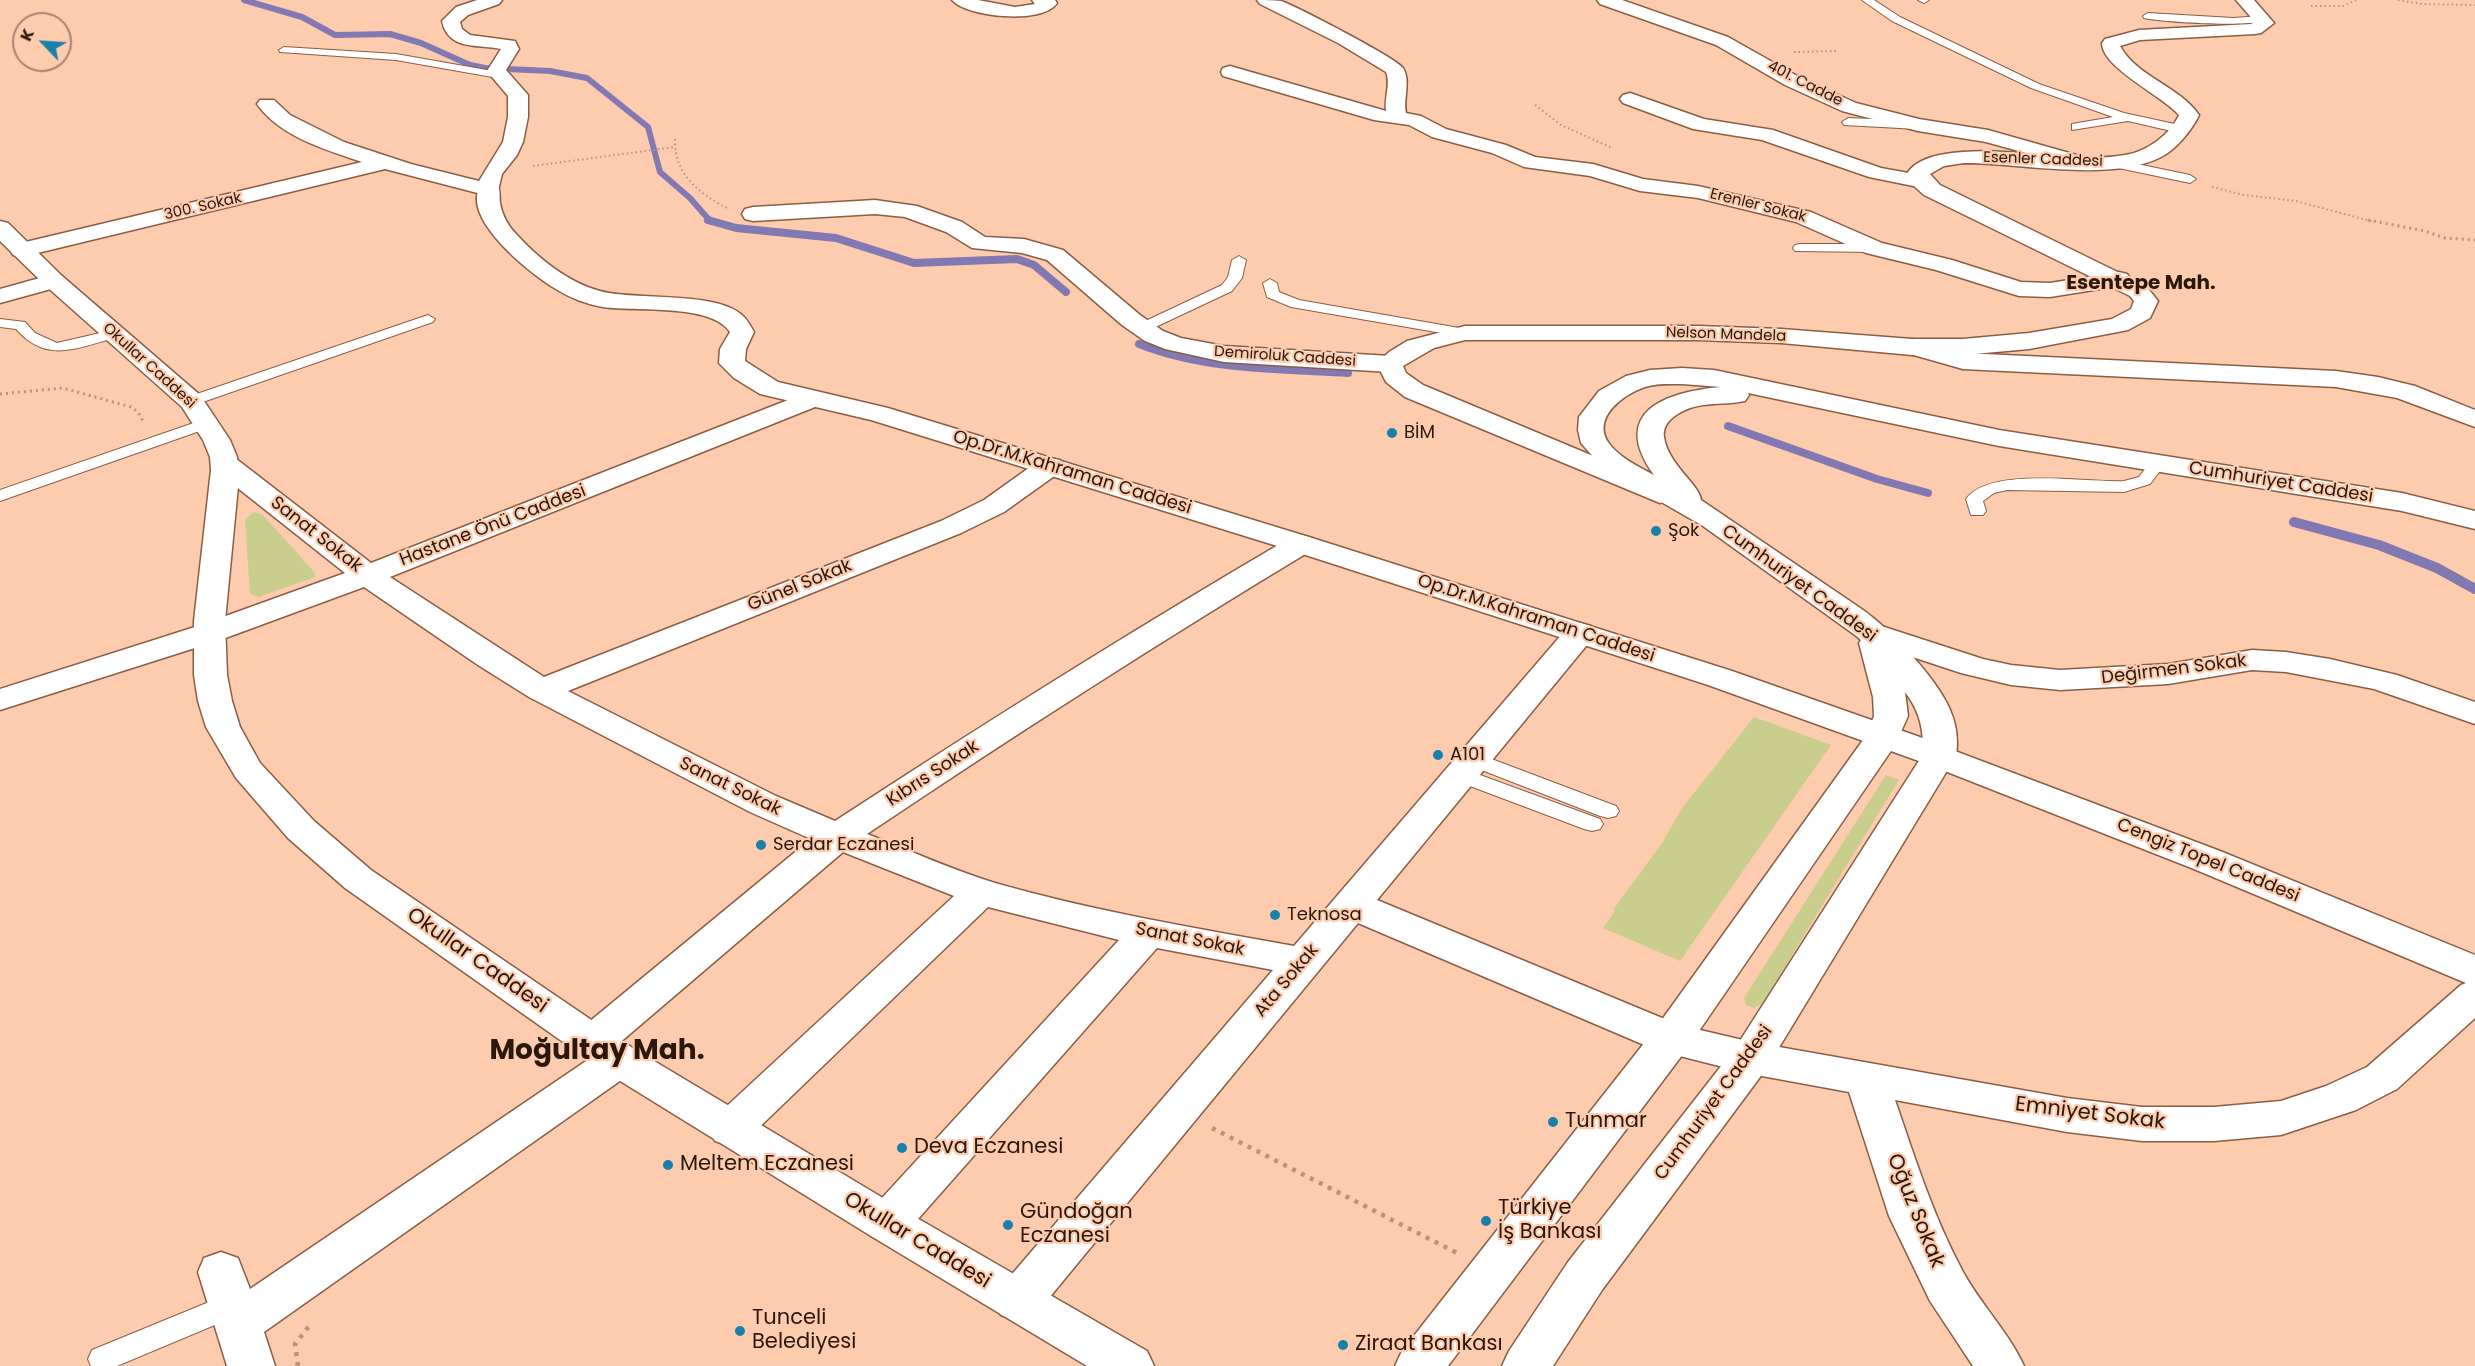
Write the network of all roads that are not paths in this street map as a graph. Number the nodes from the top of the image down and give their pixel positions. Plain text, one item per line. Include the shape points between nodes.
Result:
1 (493, 0) edge
2 (961, 0) edge
3 (1041, 0) edge
4 (1266, 0) edge
5 (1606, 0) edge
6 (1867, 0) edge
7 (2245, 0) edge
8 (2148, 16) dead end
9 (2263, 19) junction
10 (284, 50) dead end
11 (498, 70) junction
12 (1230, 72) dead end
13 (1630, 99) dead end
14 (267, 104) dead end
15 (1397, 117) junction
16 (1886, 117) junction
17 (2130, 118) junction
18 (1918, 125) junction
19 (2076, 127) dead end
20 (2180, 129) junction
21 (2080, 162) junction
22 (2113, 162) junction
23 (385, 163) junction
24 (2190, 179) road end
25 (491, 180) junction
26 (1923, 182) junction
27 (753, 214) road end
28 (0, 228) edge
29 (1800, 248) dead end
30 (1874, 249) junction
31 (21, 250) junction
32 (1239, 260) dead end
33 (2118, 279) junction
34 (54, 281) junction
35 (1270, 283) dead end
36 (0, 296) edge
37 (428, 320) dead end
38 (0, 323) edge
39 (1142, 328) junction
40 (1465, 333) junction
41 (113, 334) junction
42 (1912, 347) junction
43 (1390, 364) junction
44 (812, 399) junction
45 (1810, 399) junction
46 (191, 400) junction
47 (2475, 419) edge
48 (208, 423) junction
49 (225, 464) junction
50 (2157, 464) junction
51 (1050, 466) junction
52 (0, 496) edge
53 (2402, 502) junction
54 (1698, 510) junction
55 (1977, 511) dead end
56 (2475, 513) edge
57 (2475, 520) edge
58 (1301, 544) junction
59 (366, 575) junction
60 (209, 633) junction
61 (1580, 633) junction
62 (1872, 633) junction
63 (541, 690) junction
64 (0, 700) edge
65 (2475, 714) edge
66 (1883, 736) junction
67 (1940, 756) junction
68 (1467, 767) junction
69 (1600, 817) dead end
70 (838, 836) junction
71 (981, 892) junction
72 (1350, 904) junction
73 (1148, 933) junction
74 (1303, 962) junction
75 (2475, 971) edge
76 (2475, 995) edge
77 (1671, 1040) junction
78 (606, 1051) junction
79 (1751, 1058) junction
80 (1866, 1078) junction
81 (730, 1129) junction
82 (887, 1223) junction
83 (1018, 1301) junction
84 (235, 1317) edge
85 (102, 1359) dead end
86 (1130, 1366) edge
87 (1419, 1366) edge
88 (1526, 1366) edge
89 (2000, 1366) edge

1 - 11 street via 462,11 451,21 455,32 464,39 509,45
2 - 3 street via 1023,13 1047,5
4 - 15 street via 1394,69 1398,78 1394,101
5 - 16 street, 401. Cadde via 1698,30 1735,46 1823,96
6 - 17 lane via 1896,19 2035,86
7 - 9 street
8 - 9 lane
9 - 20 street via 2264,25 2255,29 2139,36 2111,43 2111,49 2136,75 2179,103 2189,115
10 - 11 lane via 396,57
11 - 25 street via 519,100 512,143
12 - 15 street, Erenler Sokak
13 - 26 street via 1700,125 1766,134 1876,173
14 - 23 street via 297,127
15 - 30 street, Erenler Sokak via 1414,120 1445,135 1499,148 1531,163 1593,170 1640,184 1698,192 1803,217
16 - 18 street, 401. Cadde
16 - 18 lane via 1849,119
17 - 19 lane
17 - 20 lane
18 - 21 street, 401. Cadde via 1968,131
20 - 22 street, Esenler Caddesi via 2150,155
21 - 22 street, Esenler Caddesi
21 - 26 street, Esenler Caddesi via 1953,157 1927,164 1919,172
22 - 24 lane
23 - 25 street
23 - 31 street, 300. Sokak
25 - 44 street, Op.Dr.M.Kahraman Caddesi via 489,203 499,230 548,274 600,299 705,308 732,318 740,324 742,332 733,350 732,363 769,388
26 - 33 street, Nelson Mandela via 2028,239
27 - 39 street, Demiroluk Caddesi via 875,207 928,216 980,243 1024,246 1055,255
28 - 31 street, Okullar Caddesi
29 - 30 lane
30 - 33 street, Erenler Sokak via 2028,290
31 - 34 street, Okullar Caddesi
32 - 39 lane via 1235,279 1227,288
33 - 42 street, Nelson Mandela via 2146,301 2141,313 2119,325 2029,341
34 - 36 street
34 - 41 street, Okullar Caddesi
35 - 40 lane via 1272,294 1296,304
37 - 46 lane
38 - 41 lane via 20,325 30,336 56,348
39 - 43 street, Demiroluk Caddesi via 1174,344 1224,354
40 - 42 street, Nelson Mandela via 1698,333
40 - 43 street, Nelson Mandela via 1410,348
41 - 46 street, Okullar Caddesi
42 - 47 street via 1963,361 2347,380 2406,392
43 - 54 street via 1395,377 1414,391
44 - 51 street, Op.Dr.M.Kahraman Caddesi via 879,414
44 - 59 street, Hastane Önü Caddesi
45 - 50 street, Cumhuriyet Caddesi via 1988,436
45 - 54 street via 1728,394 1704,396 1665,410 1652,423 1652,448
45 - 54 street, Cumhuriyet Caddesi via 1690,375 1649,378 1617,389 1605,398 1594,413 1591,427 1594,441 1603,453 1617,465
46 - 48 street, Okullar Caddesi
48 - 49 street, Okullar Caddesi
48 - 52 lane
49 - 59 street, Sanat Sokak
49 - 60 street, Okullar Caddesi
50 - 53 street, Cumhuriyet Caddesi
50 - 55 lane via 2148,478 2125,486 1997,486 1980,492 1974,499
51 - 58 street, Op.Dr.M.Kahraman Caddesi
51 - 63 street, Günel Sokak via 994,506 951,527
53 - 56 lane
53 - 57 street, Cumhuriyet Caddesi
54 - 62 street, Cumhuriyet Caddesi
58 - 61 street, Op.Dr.M.Kahraman Caddesi
58 - 70 street, Kıbrıs Sokak via 1015,719
59 - 60 street, Hastane Önü Caddesi
59 - 63 street, Sanat Sokak
60 - 64 street, Hastane Önü Caddesi
60 - 78 street, Okullar Caddesi via 214,694 224,727 244,764 278,805 358,879
61 - 66 street, Op.Dr.M.Kahraman Caddesi
61 - 68 street, Ata Sokak
62 - 65 street, Değirmen Sokak via 1973,666 2060,680 2168,674 2252,660 2286,662 2385,682
62 - 66 street via 1890,697 1891,716
62 - 67 street, Cumhuriyet Caddesi via 1936,712 1942,737
63 - 70 street, Sanat Sokak via 690,769
66 - 67 street, Op.Dr.M.Kahraman Caddesi
66 - 77 street
67 - 75 street, Cengiz Topel Caddesi via 2207,860
67 - 79 street, Cumhuriyet Caddesi
68 - 69 lane
68 - 72 street, Ata Sokak
70 - 71 street, Sanat Sokak
70 - 78 street, Kıbrıs Sokak
71 - 73 street, Sanat Sokak
71 - 81 street
72 - 74 street, Ata Sokak
72 - 77 street, Emniyet Sokak
73 - 74 street, Sanat Sokak
73 - 82 street
74 - 83 street, Ata Sokak
76 - 80 street, Emniyet Sokak via 2382,1077 2341,1098 2281,1118 2214,1124 2142,1124 2067,1115
77 - 79 street, Emniyet Sokak
77 - 87 street
78 - 81 street, Okullar Caddesi
78 - 84 street, Kıbrıs Sokak
79 - 80 street, Emniyet Sokak
79 - 88 street, Cumhuriyet Caddesi via 1585,1276
80 - 89 street, Oğuz Sokak via 1912,1216 1947,1287
81 - 82 street, Okullar Caddesi
82 - 83 street, Okullar Caddesi
83 - 86 street, Okullar Caddesi
84 - 85 lane

